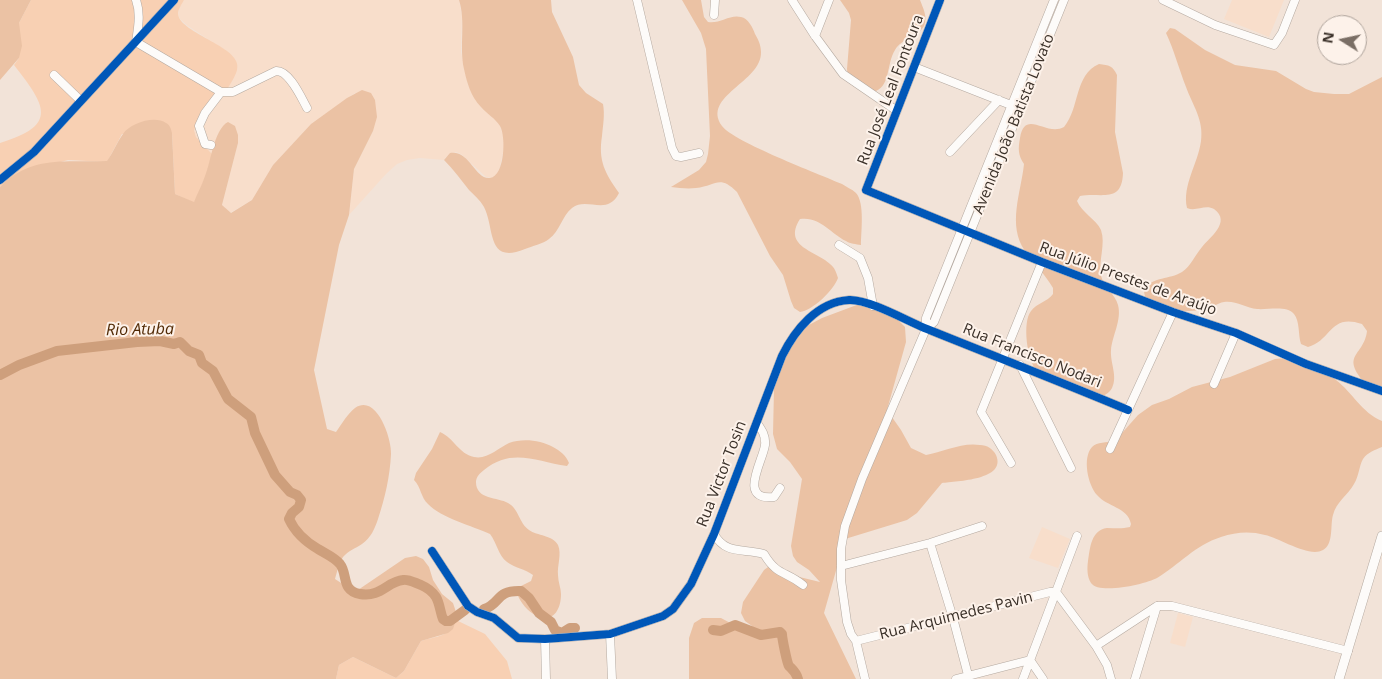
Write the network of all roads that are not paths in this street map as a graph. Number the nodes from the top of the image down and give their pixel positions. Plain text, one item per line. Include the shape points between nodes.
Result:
1 (136, 0) edge
2 (174, 0) edge
3 (637, 0) edge
4 (715, 0) edge
5 (792, 0) edge
6 (829, 0) edge
7 (940, 0) edge
8 (1054, 0) edge
9 (1064, 0) edge
10 (1163, 0) edge
11 (1295, 0) edge
12 (714, 15) dead end
13 (814, 36) junction
14 (136, 42) junction
15 (914, 67) junction
16 (54, 75) dead end
17 (221, 92) junction
18 (999, 100) junction
19 (81, 101) junction
20 (1012, 106) junction
21 (308, 108) dead end
22 (1020, 109) junction
23 (897, 111) junction
24 (211, 145) dead end
25 (950, 152) dead end
26 (699, 153) dead end
27 (0, 180) edge
28 (866, 190) joint
29 (966, 231) junction
30 (839, 245) dead end
31 (1042, 262) junction
32 (873, 306) junction
33 (1173, 312) junction
34 (926, 329) junction
35 (1236, 333) junction
36 (1003, 358) junction
37 (1020, 365) junction
38 (1214, 384) dead end
39 (1382, 391) edge
40 (1128, 410) junction
41 (757, 423) junction
42 (1110, 449) dead end
43 (1011, 463) dead end
44 (1071, 468) dead end
45 (780, 488) dead end
46 (982, 526) dead end
47 (714, 534) junction
48 (1077, 536) dead end
49 (1382, 536) edge
50 (930, 543) junction
51 (432, 550) dead end
52 (841, 566) junction
53 (803, 585) dead end
54 (1056, 592) junction
55 (1157, 606) junction
56 (953, 618) junction
57 (610, 634) junction
58 (545, 639) junction
59 (856, 641) junction
60 (1096, 646) junction
61 (1348, 651) junction
62 (1030, 660) junction
63 (968, 676) junction
64 (546, 679) edge
65 (612, 679) edge
66 (865, 679) edge
67 (956, 679) edge
68 (1023, 679) edge
69 (1043, 679) edge
70 (1111, 679) edge
71 (1136, 679) edge
72 (1338, 679) edge

1 - 14 street via 139,16
2 - 14 street
3 - 26 street via 672,148 676,156 681,157
4 - 12 street
5 - 13 street
6 - 13 street
7 - 15 street, Rua José Leal Fontoura
8 - 20 street, Avenida João Batista Lovato
9 - 22 street, Avenida João Batista Lovato
10 - 11 street via 1215,25 1274,44
13 - 23 street via 843,74
14 - 17 street
14 - 19 street
15 - 18 street
15 - 23 street, Rua José Leal Fontoura
16 - 19 street
17 - 21 street via 233,92 281,70
17 - 24 street via 199,126 205,144
18 - 20 street
18 - 25 street
19 - 27 street via 34,152
20 - 22 street
20 - 29 street, Avenida João Batista Lovato
22 - 29 street, Avenida João Batista Lovato
23 - 28 street, Rua José Leal Fontoura
28 - 29 street, Rua Júlio Prestes de Araújo
29 - 31 street, Rua Júlio Prestes de Araújo
29 - 34 street, Avenida João Batista Lovato via 934,322
30 - 32 street via 860,258
31 - 33 street, Rua Júlio Prestes de Araújo
31 - 36 street
32 - 34 street, Rua Victor Tosin
32 - 41 street, Rua Victor Tosin via 850,300 837,302 802,325 782,356
33 - 35 street, Rua Júlio Prestes de Araújo
33 - 40 street
34 - 36 street, Rua Francisco Nodari
34 - 52 street, Avenida João Batista Lovato via 845,526
35 - 38 street
35 - 39 street, Rua Júlio Prestes de Araújo via 1306,364
36 - 37 street, Rua Francisco Nodari
36 - 43 street via 981,412
37 - 40 street, Rua Francisco Nodari
37 - 44 street
40 - 42 street
41 - 45 street via 764,433 765,444 754,488 767,498 774,497
41 - 47 street, Rua Victor Tosin
46 - 50 street
47 - 53 street via 727,548 764,554 778,572
47 - 57 street, Rua Victor Tosin via 691,584 676,606 662,616
48 - 54 street
49 - 61 main road
50 - 52 street
50 - 56 street
51 - 58 street, Rua Victor Tosin via 468,606 494,618 518,638
52 - 59 street, Avenida João Batista Lovato via 847,622
54 - 56 street, Rua Arquimedes Pavin
54 - 60 street
54 - 62 street
55 - 60 street
55 - 61 street via 1172,606
55 - 71 street
56 - 59 street, Rua Arquimedes Pavin
56 - 63 street
57 - 58 street, Rua Victor Tosin
57 - 65 street
58 - 64 street
59 - 66 street, Avenida João Batista Lovato
60 - 70 street
61 - 72 main road
62 - 63 street
62 - 68 street
62 - 69 street
63 - 67 street

